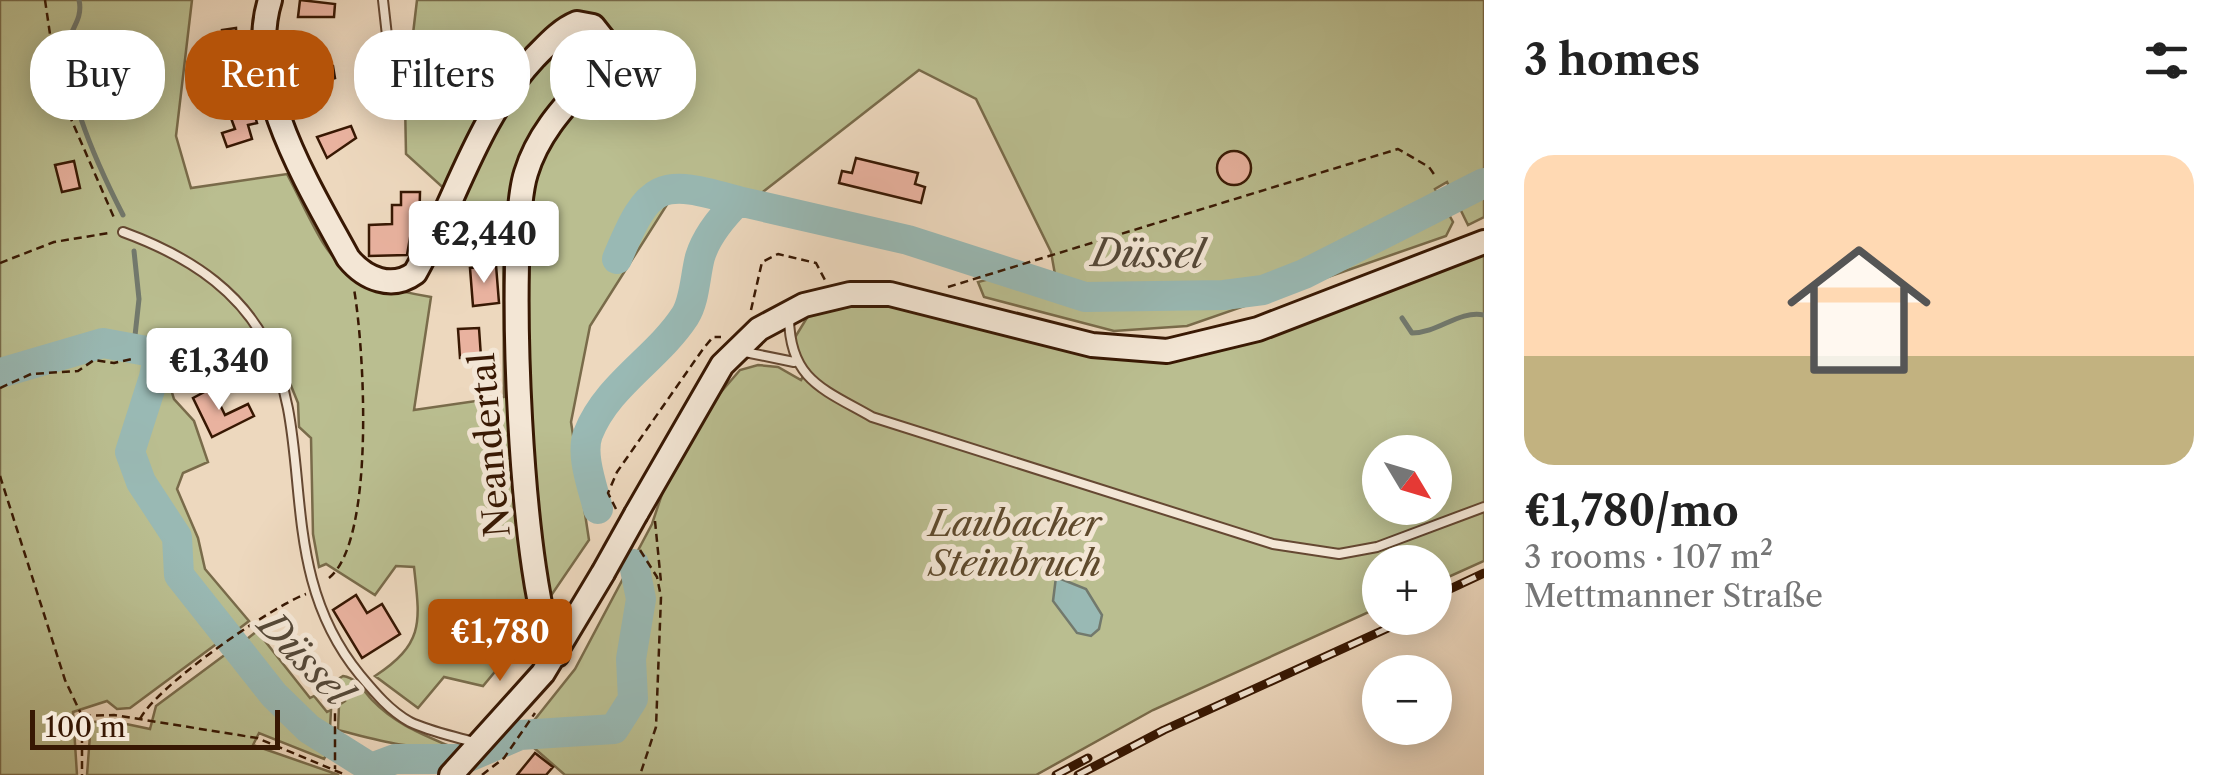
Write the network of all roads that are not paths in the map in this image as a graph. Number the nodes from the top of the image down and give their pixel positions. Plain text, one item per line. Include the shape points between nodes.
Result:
1 (270, 0) edge
2 (383, 0) edge
3 (386, 30) edge
4 (123, 232) road end
5 (1484, 242) edge
6 (788, 312) junction
7 (725, 342) junction
8 (794, 362) junction
9 (1484, 507) edge
10 (557, 655) junction
11 (478, 747) junction
12 (452, 774) edge

1 - 10 main road, Neandertal via 262,55 271,95 348,258 372,277 397,282 416,273 471,148 508,88 567,27 586,23 600,30 608,54 536,144 519,196 516,235 516,330 536,573 546,640
2 - 3 lane
4 - 11 lane via 183,258 218,283 271,350 297,446 313,591 342,651 383,702 411,722
5 - 6 main road via 1258,329 1167,351 1092,346 890,294 850,294
6 - 7 main road
6 - 8 lane
7 - 8 lane
7 - 10 main road, bridge
8 - 9 lane via 837,397 903,429 1273,544 1339,554 1377,547
10 - 11 main road
11 - 12 main road

